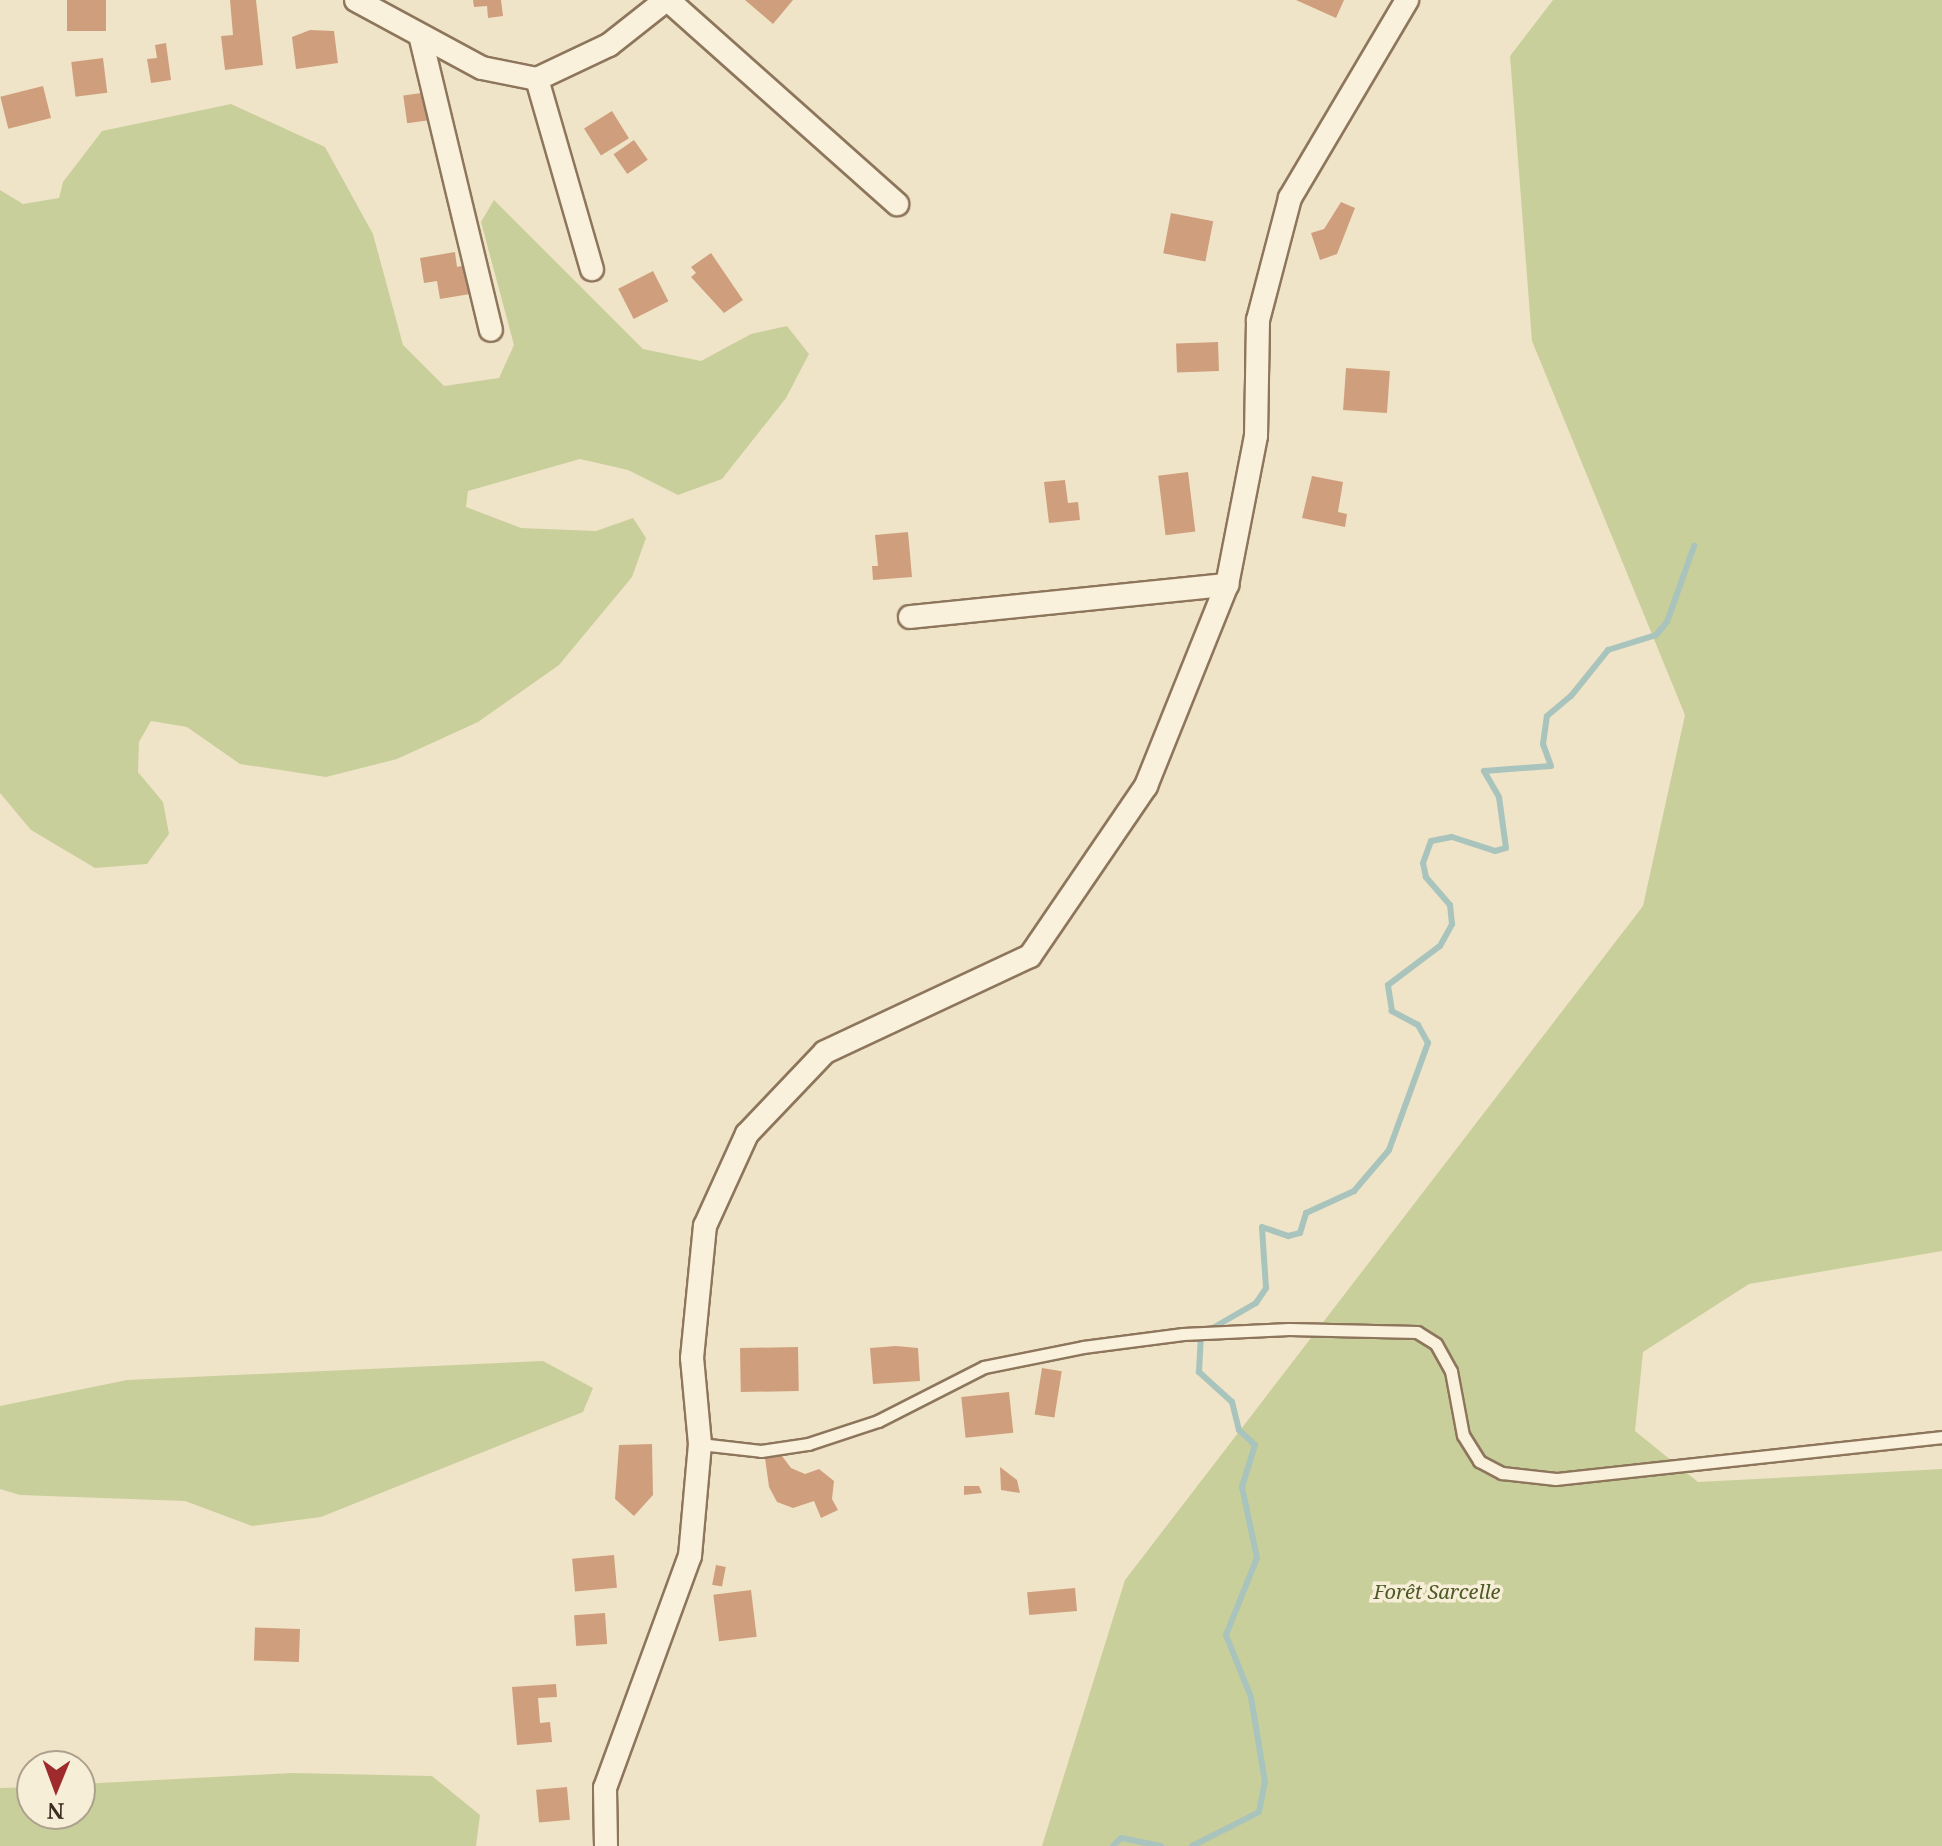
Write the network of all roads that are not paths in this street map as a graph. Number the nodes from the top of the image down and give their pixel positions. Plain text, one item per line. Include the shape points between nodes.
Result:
1 (356, 0) edge
2 (667, 0) edge
3 (1407, 0) edge
4 (421, 39) junction
5 (537, 79) junction
6 (897, 204) dead end
7 (592, 269) dead end
8 (491, 330) dead end
9 (1227, 585) junction
10 (910, 617) dead end
11 (1942, 1437) edge
12 (700, 1444) junction
13 (606, 1846) edge

1 - 4 street
2 - 5 street via 609,45
2 - 6 street
3 - 9 street via 1290,198 1258,320 1256,436
4 - 5 street via 503,76
4 - 8 street
5 - 7 street
9 - 10 street
9 - 12 street via 1146,786 1030,956 825,1052 747,1134 705,1226 692,1358
11 - 12 lane via 1556,1479 1502,1473 1479,1461 1463,1435 1451,1371 1436,1344 1417,1332 1289,1329 1183,1334 1083,1347 984,1367 914,1405 808,1444 761,1451
12 - 13 street via 690,1556 605,1788

